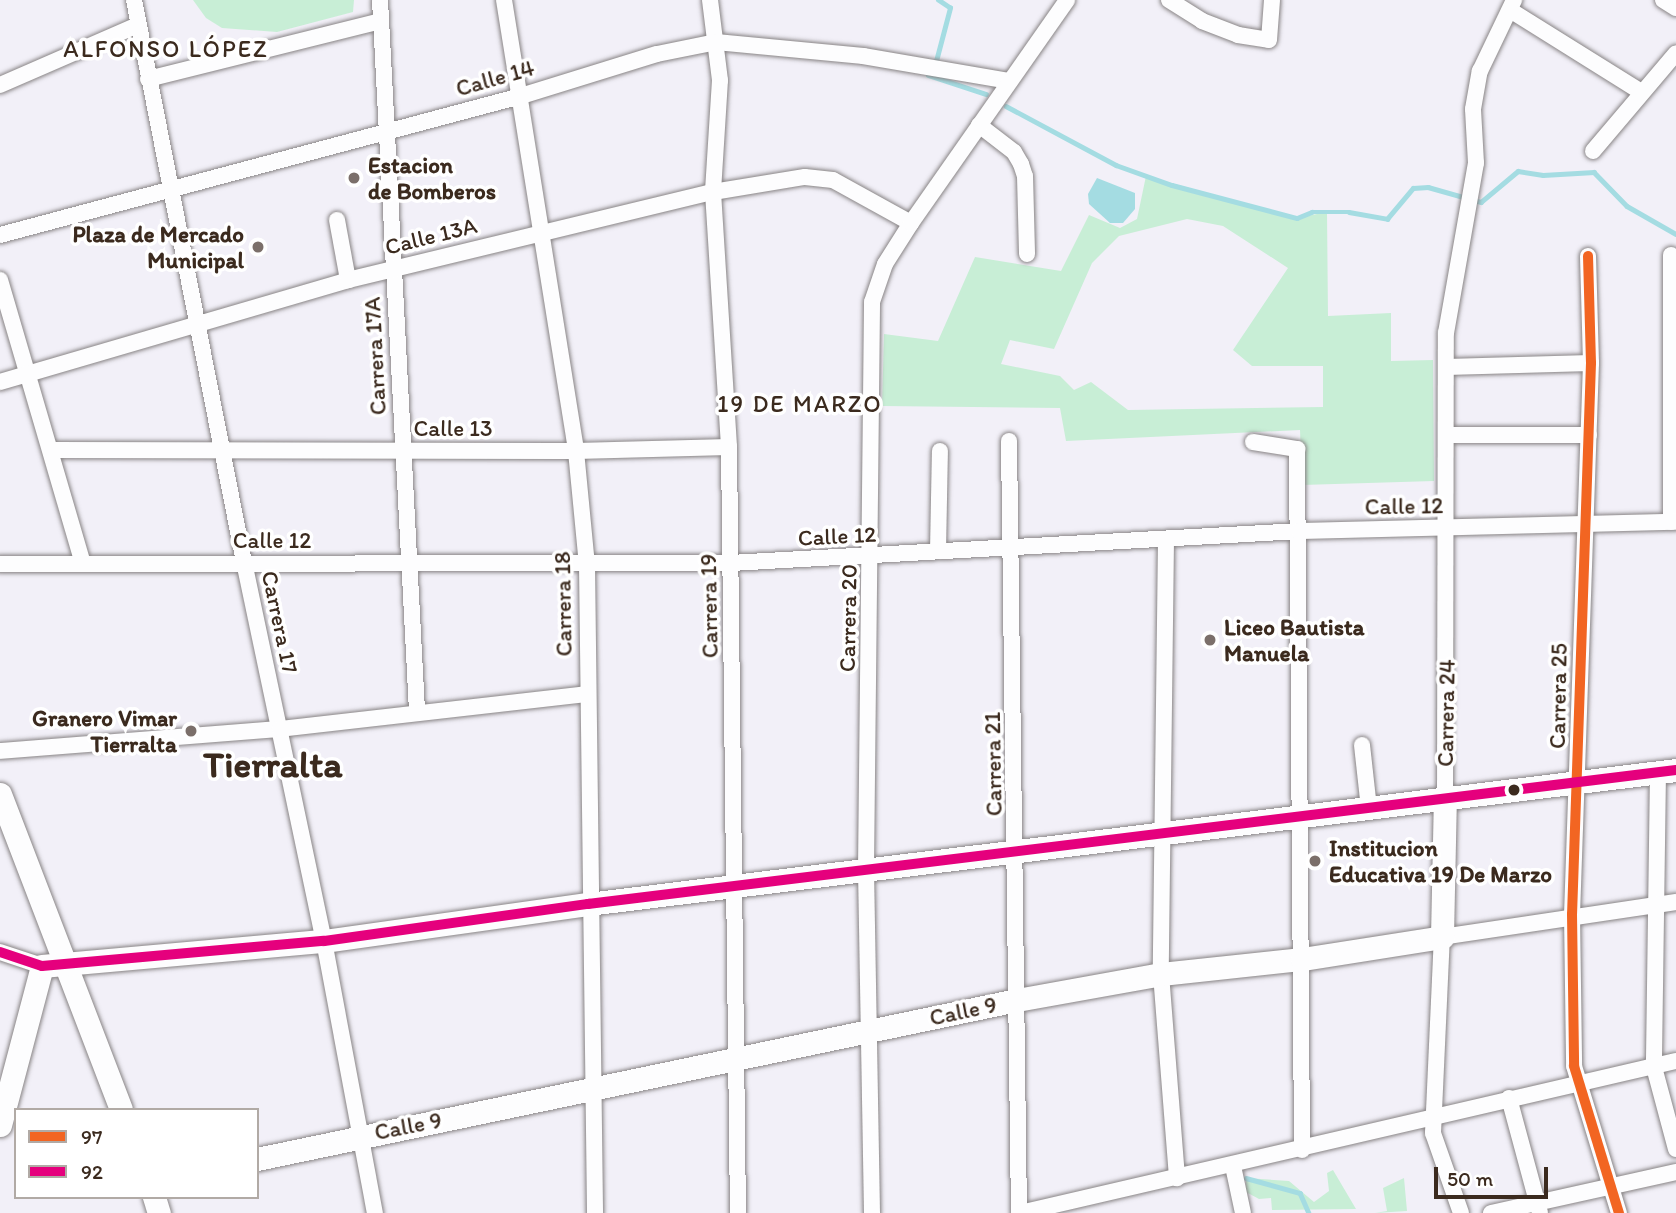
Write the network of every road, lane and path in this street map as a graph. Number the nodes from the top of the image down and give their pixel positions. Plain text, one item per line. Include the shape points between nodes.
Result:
1 (134, 0) edge
2 (380, 0) edge
3 (504, 0) edge
4 (710, 0) edge
5 (1067, 0) edge
6 (1168, 0) edge
7 (1272, 0) edge
8 (1663, 0) edge
9 (1512, 5) edge
10 (1676, 8) edge
11 (382, 21) junction
12 (138, 25) junction
13 (716, 42) junction
14 (1676, 53) edge
15 (148, 79) junction
16 (1010, 81) junction
17 (0, 85) edge
18 (1641, 92) junction
19 (521, 96) junction
20 (979, 125) junction
21 (388, 131) junction
22 (1593, 151) dead end
23 (169, 188) junction
24 (713, 191) junction
25 (337, 220) dead end
26 (911, 222) junction
27 (541, 232) junction
28 (0, 234) edge
29 (1027, 254) dead end
30 (1671, 254) dead end
31 (1588, 256) dead end
32 (393, 269) junction
33 (0, 279) edge
34 (348, 280) junction
35 (196, 324) junction
36 (1675, 355) edge
37 (1591, 363) junction
38 (1446, 367) junction
39 (29, 371) junction
40 (0, 382) edge
41 (1447, 435) junction
42 (1589, 435) junction
43 (1009, 441) dead end
44 (1253, 442) dead end
45 (729, 447) junction
46 (221, 449) junction
47 (51, 450) junction
48 (403, 451) junction
49 (576, 451) junction
50 (940, 452) dead end
51 (1674, 522) edge
52 (1585, 524) junction
53 (1448, 527) junction
54 (1299, 531) junction
55 (1166, 540) junction
56 (1013, 549) junction
57 (938, 551) junction
58 (872, 557) junction
59 (244, 562) junction
60 (83, 563) junction
61 (0, 564) edge
62 (410, 564) junction
63 (731, 564) junction
64 (586, 565) junction
65 (587, 694) junction
66 (417, 710) junction
67 (280, 729) junction
68 (1362, 745) dead end
69 (0, 751) edge
70 (1667, 771) edge
71 (1579, 782) junction
72 (0, 794) edge
73 (1445, 798) junction
74 (1369, 808) junction
75 (1300, 816) junction
76 (1161, 832) junction
77 (1016, 851) junction
78 (866, 869) junction
79 (735, 887) junction
80 (1676, 902) edge
81 (588, 904) junction
82 (1655, 904) junction
83 (1572, 914) junction
84 (1442, 937) junction
85 (324, 941) junction
86 (0, 951) edge
87 (1302, 959) junction
88 (67, 965) junction
89 (42, 966) junction
90 (1161, 974) junction
91 (1017, 1000) junction
92 (869, 1030) junction
93 (737, 1059) junction
94 (1676, 1062) edge
95 (1654, 1067) junction
96 (1576, 1083) junction
97 (594, 1091) junction
98 (1508, 1098) junction
99 (120, 1108) edge
100 (1434, 1116) junction
101 (0, 1125) edge
102 (360, 1135) junction
103 (1676, 1149) edge
104 (1302, 1150) junction
105 (259, 1158) edge
106 (1233, 1166) junction
107 (1676, 1172) edge
108 (1177, 1178) junction
109 (1610, 1186) junction
110 (1538, 1207) edge
111 (374, 1213) edge
112 (595, 1213) edge
113 (738, 1213) edge
114 (872, 1213) edge
115 (1020, 1213) edge
116 (1243, 1213) edge
117 (1461, 1213) edge
118 (1491, 1213) edge
119 (1619, 1213) edge

1 - 12 street, Carrera 17
2 - 11 street, Carrera 17A
3 - 19 street, Carrera 18
4 - 13 street, Carrera 19
5 - 16 street, Carrera 20
6 - 7 street via 1202,21 1238,35 1269,40
8 - 10 street
9 - 18 street
9 - 38 street, Carrera 24 via 1480,71 1473,109 1476,163 1446,333
11 - 15 street
11 - 21 street, Carrera 17A
12 - 15 street, Carrera 17
12 - 17 street
13 - 16 street, Calle 14 via 863,56
13 - 19 street, Calle 14 via 657,54
13 - 24 street, Carrera 19 via 720,80
14 - 18 street
15 - 23 street, Carrera 17
16 - 20 street, Carrera 20
18 - 22 street
19 - 21 street, Calle 14
19 - 27 street, Carrera 18
20 - 26 street, Carrera 20
20 - 29 street via 1014,152 1026,176
21 - 23 street, Calle 14
21 - 32 street, Carrera 17A
23 - 28 street, Calle 14
23 - 35 street, Carrera 17
24 - 26 street, Calle 13A via 805,177 833,180
24 - 27 street, Calle 13A
24 - 45 street, Carrera 19
25 - 34 street
26 - 58 street, Carrera 20 via 885,264 872,302
27 - 32 street, Calle 13A
27 - 49 street, Carrera 18
30 - 36 street
31 - 37 street, Carrera 25
32 - 34 street, Calle 13A
32 - 48 street, Carrera 17A
33 - 39 street
34 - 35 street, Calle 13A
35 - 39 street, Calle 13A
35 - 46 street, Carrera 17
36 - 51 street
37 - 38 street
37 - 42 street, Carrera 25
38 - 41 street, Carrera 24
39 - 40 street, Calle 13A
39 - 47 street
41 - 42 street
41 - 53 street, Carrera 24
42 - 52 street, Carrera 25
43 - 56 street, Carrera 21
44 - 54 street via 1297,449
45 - 49 street, Calle 13
45 - 63 street, Carrera 19
46 - 47 street, Calle 13
46 - 48 street, Calle 13
46 - 59 street, Carrera 17
47 - 60 street
48 - 49 street, Calle 13
48 - 62 street, Carrera 17A
49 - 64 street, Carrera 18
50 - 57 street
51 - 52 street, Calle 12
52 - 53 street, Calle 12
52 - 71 street, Carrera 25
53 - 54 street, Calle 12
53 - 73 street, Carrera 24
54 - 55 street, Calle 12
54 - 75 street
55 - 56 street, Calle 12
55 - 76 street
56 - 57 street, Calle 12
56 - 77 street, Carrera 21
57 - 58 street, Calle 12
58 - 63 street, Calle 12
58 - 78 street, Carrera 20
59 - 60 street, Calle 12
59 - 62 street, Calle 12
59 - 67 street, Carrera 17
60 - 61 street, Calle 12
62 - 64 street, Calle 12
62 - 66 street, Carrera 17A
63 - 64 street, Calle 12
63 - 79 street, Carrera 19
64 - 65 street, Carrera 18
65 - 66 street
65 - 81 street, Carrera 18
66 - 67 street
67 - 69 street
67 - 85 street, Carrera 17
68 - 74 street
70 - 71 main road
70 - 82 street
71 - 73 main road
71 - 83 street, Carrera 25
72 - 88 main road
73 - 74 main road
73 - 84 main road, Carrera 24
74 - 75 main road
75 - 76 main road
75 - 87 street
76 - 77 main road
76 - 90 street
77 - 78 main road
77 - 91 street, Carrera 21
78 - 79 main road
78 - 92 street, Carrera 20
79 - 81 main road
79 - 93 street, Carrera 19
80 - 82 street, Calle 9
81 - 85 main road
81 - 97 street, Carrera 18
82 - 83 street, Calle 9
82 - 95 street
83 - 84 street, Calle 9
83 - 96 street, Carrera 25
84 - 87 main road, Calle 9
84 - 100 street, Carrera 24
85 - 88 main road
85 - 102 street, Carrera 17
86 - 89 street
87 - 90 main road, Calle 9
87 - 104 street
88 - 89 main road
88 - 99 main road
89 - 101 main road
90 - 91 main road, Calle 9
90 - 108 street
91 - 92 main road, Calle 9
91 - 115 street, Carrera 21
92 - 93 main road, Calle 9
92 - 114 street, Carrera 20
93 - 97 main road, Calle 9
93 - 113 street, Carrera 19
94 - 95 street
95 - 96 street
95 - 103 street
96 - 98 street
96 - 109 street, Carrera 25
97 - 102 main road, Calle 9
97 - 112 street, Carrera 18
98 - 100 street
98 - 110 street
100 - 104 street
100 - 117 street, Carrera 24 via 1436,1149
102 - 105 main road, Calle 9
102 - 111 street, Carrera 17
104 - 106 street
106 - 108 street
106 - 116 street
107 - 109 street
108 - 115 street
109 - 110 street
109 - 119 street, Carrera 25
110 - 118 street

